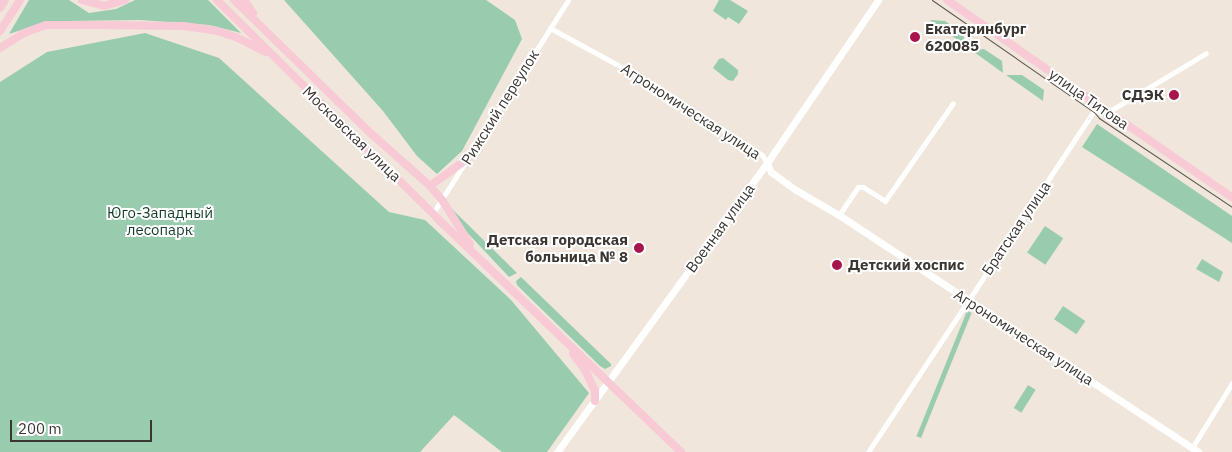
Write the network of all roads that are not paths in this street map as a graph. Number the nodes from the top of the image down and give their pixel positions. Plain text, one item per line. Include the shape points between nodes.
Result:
1 (5, 0) edge
2 (20, 0) edge
3 (82, 0) edge
4 (125, 0) edge
5 (217, 0) edge
6 (234, 0) edge
7 (244, 0) edge
8 (568, 0) edge
9 (878, 0) edge
10 (947, 0) edge
11 (0, 8) edge
12 (262, 27) junction
13 (550, 28) junction
14 (0, 31) edge
15 (0, 48) edge
16 (1206, 53) dead end
17 (272, 56) junction
18 (953, 103) dead end
19 (1098, 105) junction
20 (1108, 112) junction
21 (467, 159) junction
22 (767, 163) junction
23 (430, 186) junction
24 (1232, 197) edge
25 (442, 200) junction
26 (433, 213) junction
27 (839, 215) junction
28 (489, 267) junction
29 (968, 300) junction
30 (564, 340) junction
31 (609, 383) junction
32 (1232, 384) edge
33 (595, 401) junction
34 (1195, 450) edge
35 (557, 452) edge
36 (681, 452) edge
37 (868, 452) edge

1 - 11 main road
2 - 14 main road
3 - 4 main road via 104,6
5 - 17 main road, Московская улица
6 - 12 main road, Московская улица
7 - 12 main road
8 - 13 street, Рижский переулок
9 - 22 street, Военная улица
10 - 19 main road, улица Титова
12 - 23 main road, Московская улица
13 - 21 street, Рижский переулок
13 - 22 street, Агрономическая улица via 649,82 762,155
15 - 17 main road via 24,33 46,25 165,26 214,30 236,37
16 - 20 street
17 - 26 main road, Московская улица
18 - 27 street via 885,201 858,187
19 - 20 main road, улица Титова
19 - 29 street, Братская улица
20 - 24 main road, улица Титова
21 - 23 main road
21 - 25 street, Рижский переулок
22 - 27 street, Агрономическая улица via 771,172
22 - 31 street, Военная улица
23 - 25 main road, Московская улица
25 - 26 street, Рижский переулок
25 - 28 main road, Московская улица
26 - 28 main road, Московская улица
27 - 29 street, Агрономическая улица
28 - 30 main road, Московская улица
29 - 34 street, Агрономическая улица
29 - 37 street, Братская улица
30 - 31 main road, Московская улица
30 - 33 main road via 584,368 595,391
31 - 33 street, Военная улица
31 - 36 main road, Московская улица
32 - 34 street
33 - 35 street, Военная улица

